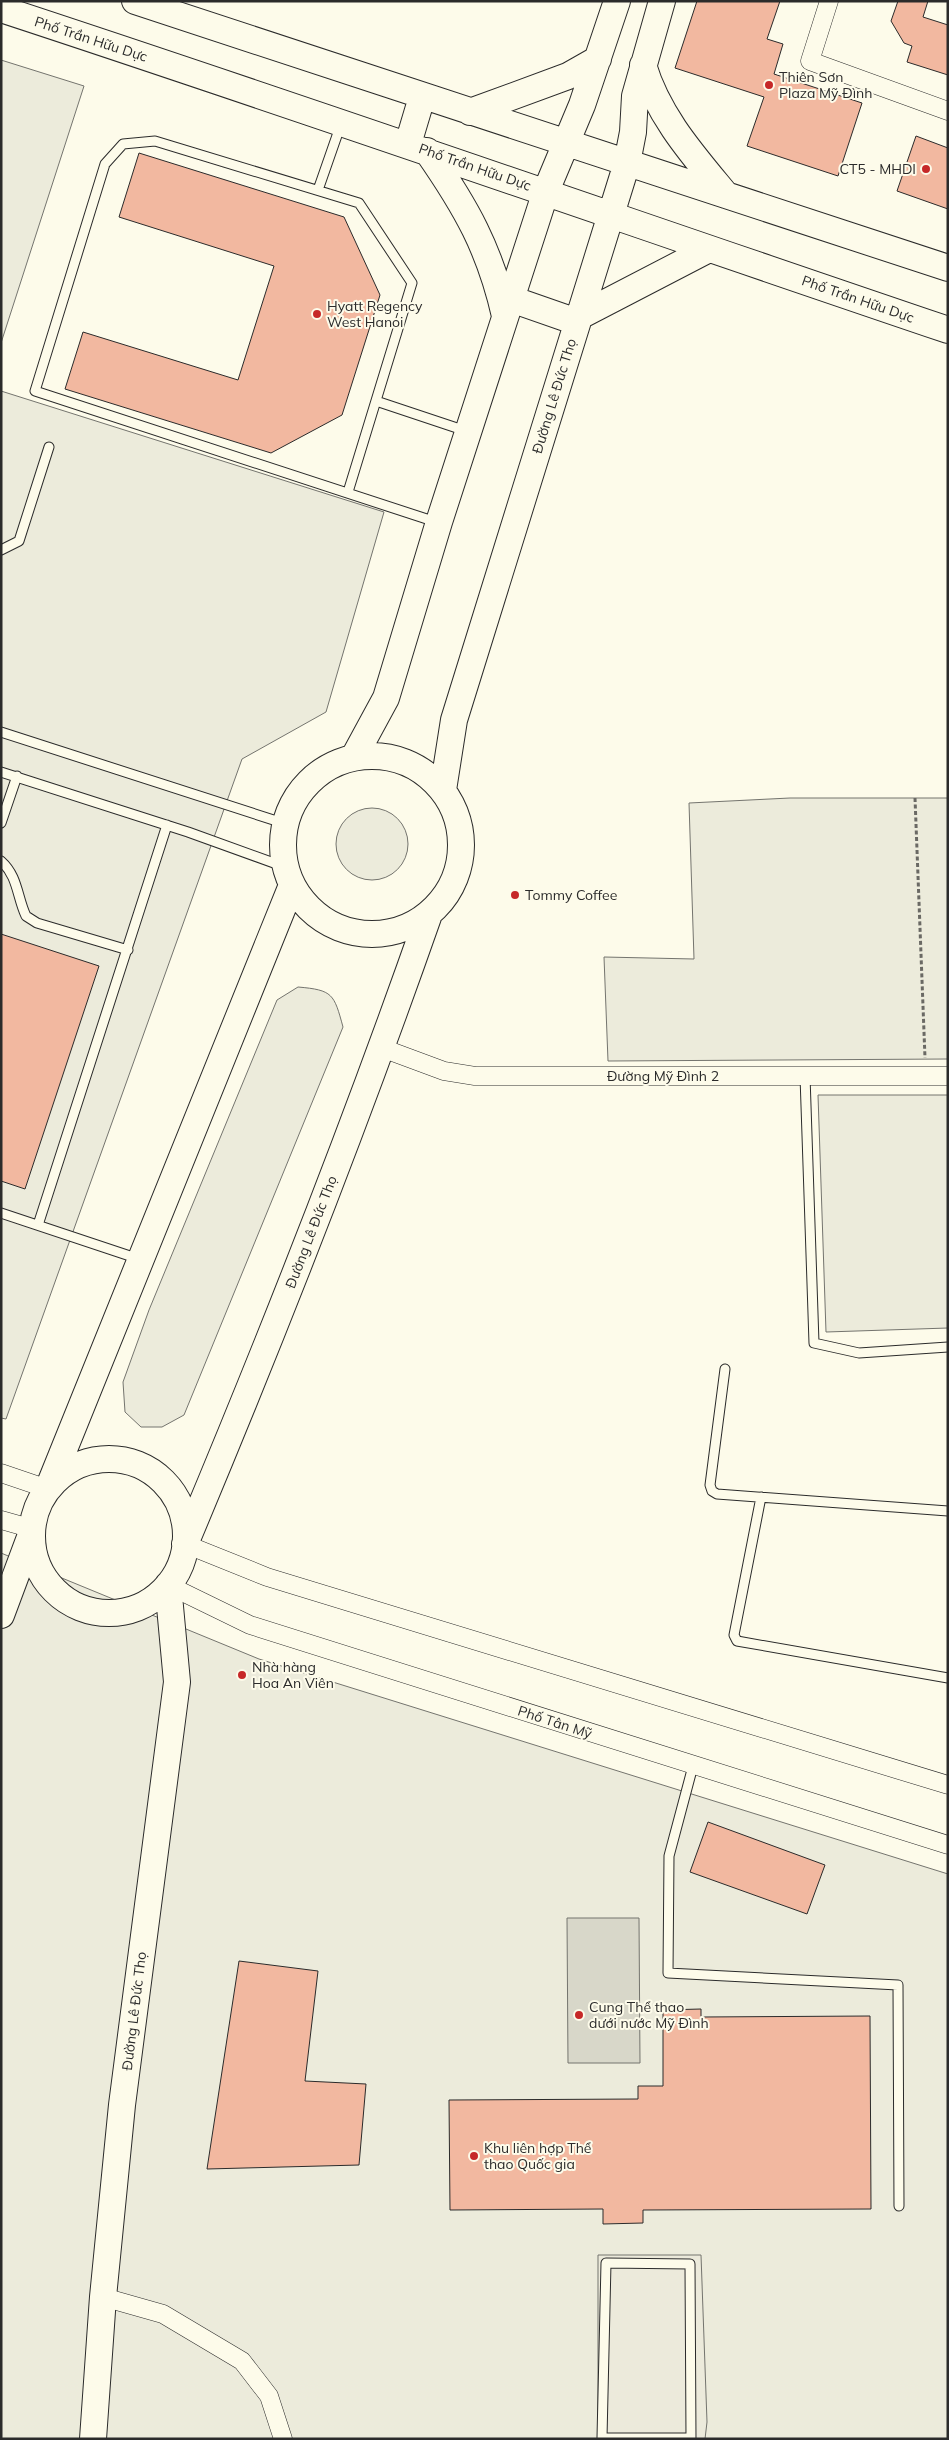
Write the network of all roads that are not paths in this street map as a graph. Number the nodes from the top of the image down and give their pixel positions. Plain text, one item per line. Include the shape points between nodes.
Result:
1 (135, 1) edge
2 (617, 1) edge
3 (662, 1) edge
4 (829, 1) edge
5 (1, 9) edge
6 (610, 26) junction
7 (650, 40) junction
8 (598, 58) junction
9 (643, 65) junction
10 (422, 97) junction
11 (948, 111) edge
12 (470, 112) junction
13 (342, 121) junction
14 (564, 143) junction
15 (417, 148) junction
16 (627, 163) junction
17 (318, 190) junction
18 (546, 191) junction
19 (726, 195) junction
20 (611, 214) junction
21 (709, 249) junction
22 (948, 268) edge
23 (508, 308) junction
24 (577, 319) junction
25 (948, 330) edge
26 (376, 402) junction
27 (468, 432) junction
28 (49, 447) dead end
29 (348, 492) junction
30 (439, 522) junction
31 (1, 550) edge
32 (1, 732) edge
33 (354, 758) junction
34 (1, 772) edge
35 (17, 776) junction
36 (444, 790) junction
37 (1, 823) edge
38 (286, 824) junction
39 (167, 825) junction
40 (1, 861) edge
41 (288, 876) junction
42 (428, 916) junction
43 (128, 950) junction
44 (382, 1048) junction
45 (805, 1076) junction
46 (948, 1076) edge
47 (1, 1213) edge
48 (38, 1225) junction
49 (142, 1260) junction
50 (948, 1347) edge
51 (725, 1370) dead end
52 (1, 1474) edge
53 (48, 1490) junction
54 (761, 1498) junction
55 (948, 1511) edge
56 (1, 1520) edge
57 (33, 1529) junction
58 (186, 1544) junction
59 (168, 1585) junction
60 (1, 1615) edge
61 (948, 1678) edge
62 (693, 1766) junction
63 (948, 1785) edge
64 (948, 1845) edge
65 (899, 2206) dead end
66 (103, 2297) junction
67 (93, 2439) edge
68 (283, 2439) edge
69 (646, 2439) edge

1 - 10 main road
2 - 6 main road
3 - 7 main road, Đường Lê Đức Thọ
4 - 11 street via 810,61
5 - 13 main road, Phố Trần Hữu Dực
6 - 7 main road
6 - 8 main road
7 - 9 main road, Đường Lê Đức Thọ
8 - 12 main road via 568,76
8 - 14 main road via 582,105
9 - 16 main road, Đường Lê Đức Thọ via 635,96
9 - 19 main road via 669,123
10 - 12 main road
10 - 15 main road
12 - 14 main road
13 - 15 main road, Phố Trần Hữu Dực
13 - 17 lane
14 - 16 main road
14 - 18 main road
15 - 18 main road, Phố Trần Hữu Dực
15 - 23 main road via 461,200 492,264
16 - 19 main road
16 - 20 main road, Đường Lê Đức Thọ
17 - 26 lane via 359,203 412,284
17 - 29 lane via 155,141 123,144 106,164 35,391
18 - 20 main road, Phố Trần Hữu Dực
18 - 23 main road
19 - 22 main road
20 - 21 main road, Phố Trần Hữu Dực
20 - 24 main road, Đường Lê Đức Thọ
21 - 24 main road
21 - 25 main road, Phố Trần Hữu Dực
23 - 24 main road
23 - 27 main road
24 - 36 main road, Đường Lê Đức Thọ via 454,720
26 - 27 lane
26 - 29 lane
27 - 30 main road
28 - 31 lane via 19,541
29 - 30 lane
30 - 33 main road via 386,698
32 - 38 lane
33 - 36 main road via 387,757 410,765
33 - 38 main road via 328,767 306,784 291,806
34 - 35 lane
35 - 37 lane
35 - 39 lane
36 - 42 main road via 456,813 462,838 460,863 451,888
38 - 41 main road via 282,836
39 - 41 lane
39 - 43 lane
40 - 43 lane via 10,868 26,916
41 - 42 main road via 305,905 324,920 345,930 369,934 392,932
41 - 49 main road
42 - 44 main road, Đường Lê Đức Thọ
43 - 48 lane
44 - 45 street, Đường Mỹ Đình 2 via 444,1071 476,1076
44 - 58 main road, Đường Lê Đức Thọ
45 - 46 street, Đường Mỹ Đình 2
45 - 50 lane via 814,1343 859,1353
47 - 48 lane
48 - 49 lane
49 - 53 main road
51 - 54 lane via 710,1485 717,1494
52 - 53 street
53 - 57 main road via 40,1500
53 - 58 main road via 77,1465 101,1459 126,1460 150,1470 169,1486 182,1508
54 - 55 lane
54 - 61 lane via 734,1634 737,1641
56 - 57 street
57 - 59 main road via 33,1549 41,1573 58,1593 79,1607 104,1613 130,1610 153,1599
57 - 60 main road
58 - 59 main road via 183,1559
58 - 63 street via 267,1577
59 - 62 street, Phố Tân Mỹ via 250,1625
59 - 66 main road, Đường Lê Đức Thọ via 177,1682 122,2105
62 - 64 street, Phố Tân Mỹ
62 - 65 lane via 669,1856 668,1973 898,1985
66 - 67 main road, Đường Lê Đức Thọ
66 - 68 street via 163,2314 242,2360 269,2396
69 - 69 lane via 691,2438 690,2264 606,2263 602,2438

